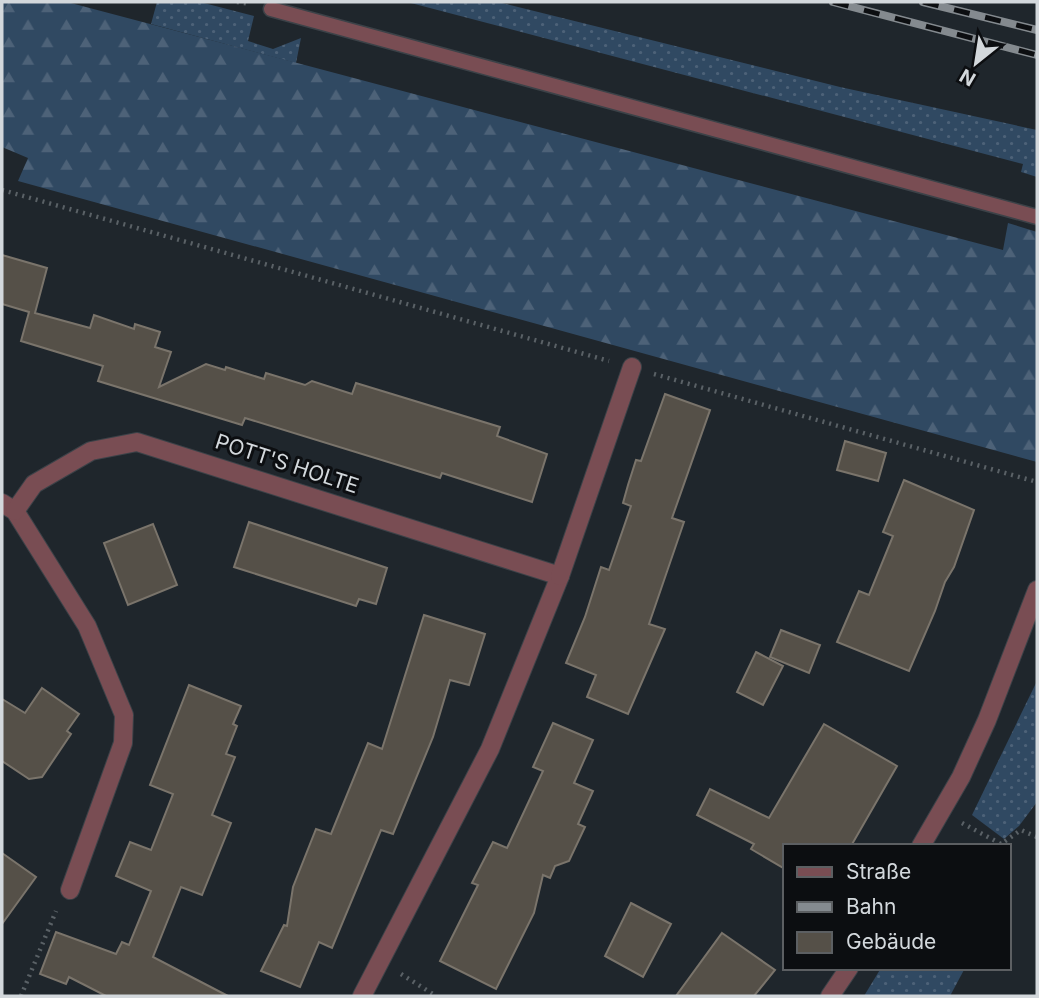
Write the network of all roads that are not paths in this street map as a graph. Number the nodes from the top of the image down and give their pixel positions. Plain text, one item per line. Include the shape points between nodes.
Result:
1 (271, 9) dead end
2 (1037, 217) edge
3 (632, 368) road end
4 (8, 507) edge
5 (560, 576) junction
6 (1037, 590) edge
7 (922, 844) edge
8 (70, 890) road end
9 (848, 970) edge
10 (362, 996) edge
11 (830, 996) edge

1 - 2 lane
3 - 5 street
4 - 5 street, POTT'S HOLTE via 34,484 91,451 137,442
4 - 8 street, POTT'S HOLTE via 88,626 124,715 122,743
5 - 10 street via 490,749
6 - 7 street via 987,720
9 - 11 street

